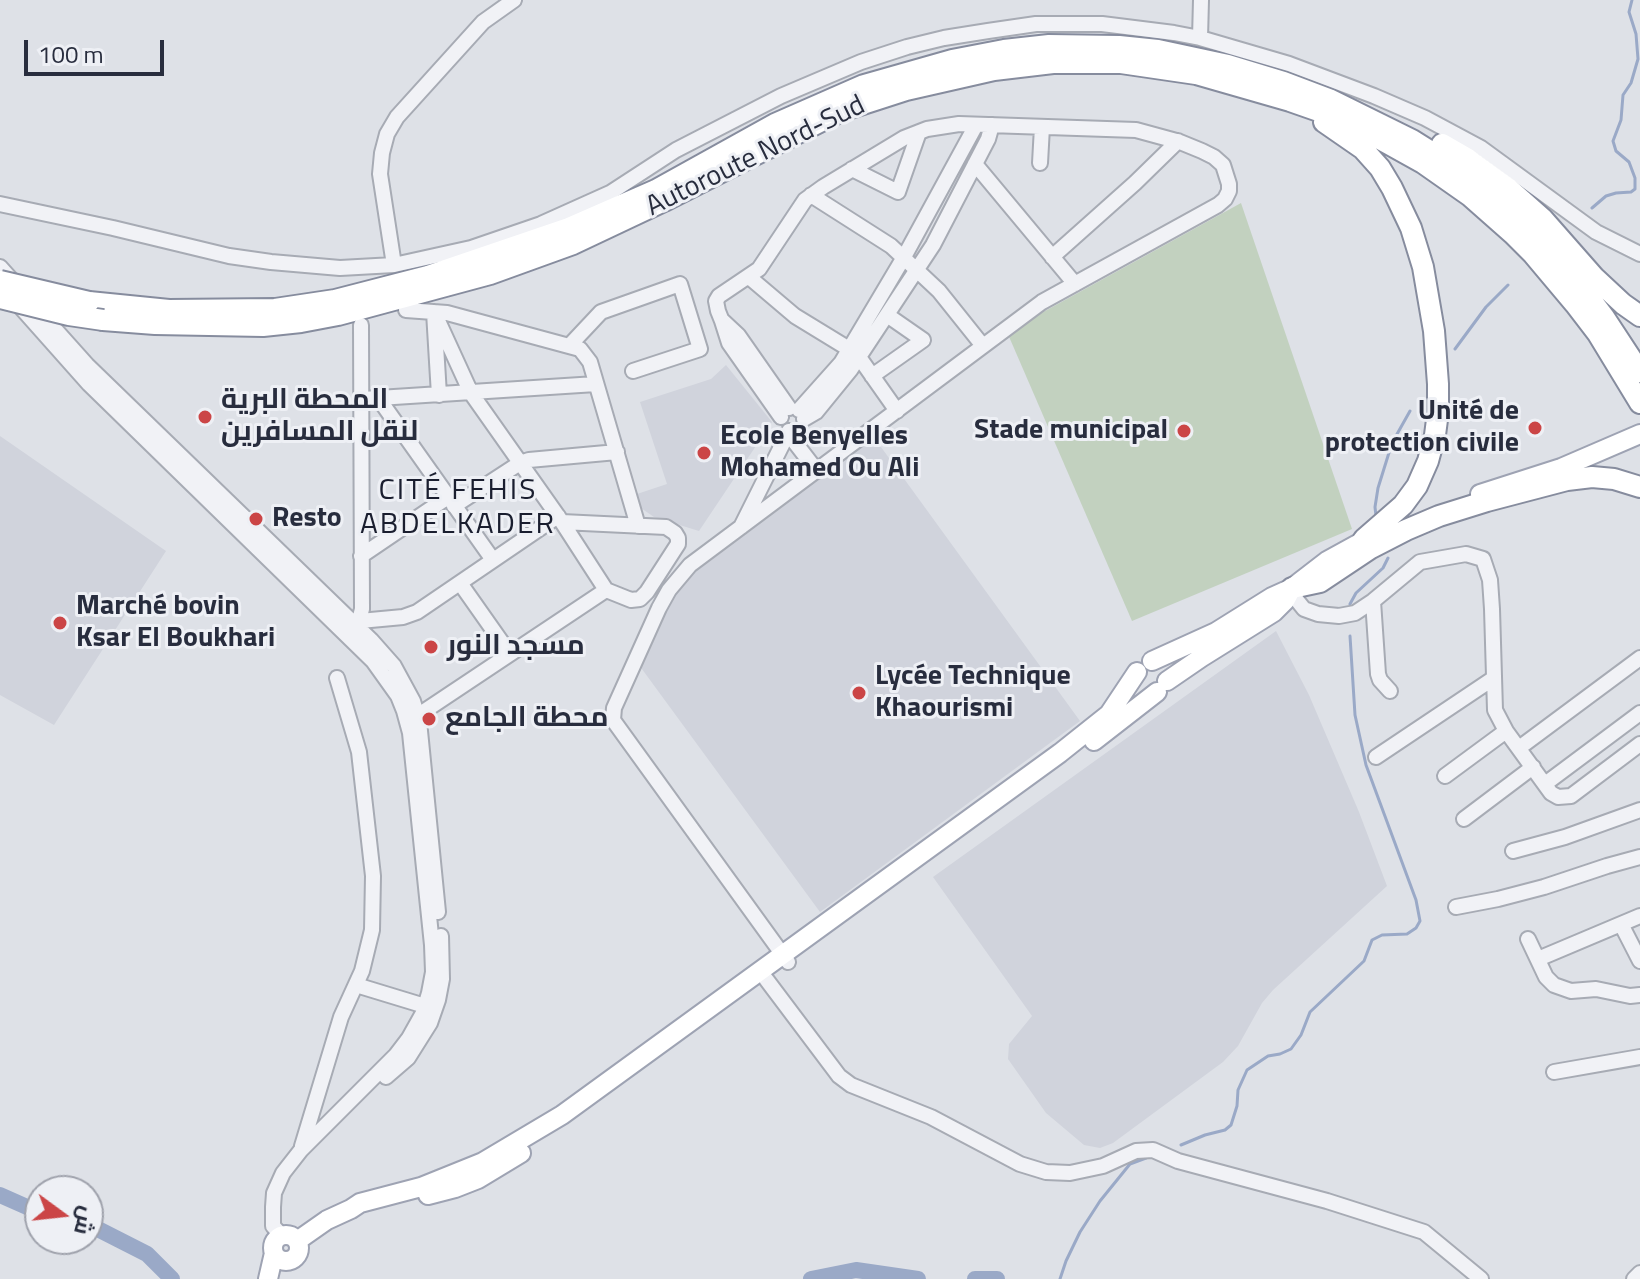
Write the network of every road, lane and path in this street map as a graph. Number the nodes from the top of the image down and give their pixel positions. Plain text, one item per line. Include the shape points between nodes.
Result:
1 (514, 0) edge
2 (1201, 0) edge
3 (1200, 38) junction
4 (1290, 101) junction
5 (1354, 112) junction
6 (976, 125) junction
7 (992, 125) junction
8 (1042, 127) junction
9 (919, 132) junction
10 (1178, 141) junction
11 (1040, 163) dead end
12 (975, 164) junction
13 (852, 169) junction
14 (811, 195) junction
15 (0, 204) edge
16 (1640, 254) edge
17 (904, 257) junction
18 (1052, 257) junction
19 (394, 265) junction
20 (0, 267) edge
21 (918, 269) junction
22 (749, 277) junction
23 (0, 283) edge
24 (1075, 284) junction
25 (0, 298) edge
26 (406, 310) dead end
27 (434, 312) junction
28 (887, 315) junction
29 (1640, 316) edge
30 (361, 325) dead end
31 (570, 345) junction
32 (983, 346) junction
33 (854, 353) junction
34 (633, 371) dead end
35 (1640, 372) edge
36 (872, 376) junction
37 (596, 384) junction
38 (471, 393) junction
39 (439, 395) junction
40 (363, 399) junction
41 (379, 399) junction
42 (1640, 403) edge
43 (897, 411) junction
44 (793, 414) junction
45 (789, 431) junction
46 (1640, 434) edge
47 (617, 452) junction
48 (520, 463) junction
49 (817, 471) junction
50 (1640, 487) edge
51 (451, 501) junction
52 (560, 519) junction
53 (638, 526) junction
54 (739, 530) junction
55 (1364, 539) junction
56 (361, 556) junction
57 (493, 560) junction
58 (460, 583) junction
59 (1292, 588) junction
60 (606, 590) junction
61 (1373, 601) junction
62 (356, 629) junction
63 (510, 654) junction
64 (1640, 658) edge
65 (1144, 667) junction
66 (337, 678) dead end
67 (1494, 678) junction
68 (1162, 686) junction
69 (1390, 691) dead end
70 (1640, 713) edge
71 (412, 719) junction
72 (1506, 731) junction
73 (1640, 744) edge
74 (1519, 748) junction
75 (1376, 757) dead end
76 (1533, 767) junction
77 (1445, 776) dead end
78 (1545, 784) junction
79 (1640, 810) edge
80 (1464, 819) dead end
81 (1513, 851) dead end
82 (1640, 857) edge
83 (1456, 907) dead end
84 (1640, 916) edge
85 (1621, 924) junction
86 (1528, 939) dead end
87 (785, 959) junction
88 (1538, 959) junction
89 (1640, 961) edge
90 (766, 979) junction
91 (356, 985) junction
92 (1640, 995) edge
93 (425, 1006) junction
94 (1640, 1057) edge
95 (1554, 1072) dead end
96 (301, 1150) junction
97 (351, 1209) junction
98 (290, 1239) junction
99 (274, 1253) junction
100 (292, 1260) junction
101 (1640, 1273) edge
102 (268, 1279) edge
103 (287, 1279) edge
104 (1481, 1279) edge
105 (1634, 1279) edge

1 - 19 street via 483,22 387,134 380,174
2 - 3 street
3 - 16 street via 1337,81 1425,118 1494,156 1596,232
3 - 19 street via 1102,24 1036,24 907,47 781,96 676,150 610,193 541,224 471,248
4 - 25 highway, Autoroute Nord-Sud, bridge via 1196,74 1121,63 1053,63 980,72 841,111 573,244 490,274 338,315 263,326 103,320
4 - 42 highway, Autoroute Nord-Sud via 1385,142 1447,179 1492,215 1575,304
4 - 55 highway via 1351,140 1380,168 1411,228 1430,301 1438,384 1428,461 1403,505
5 - 23 highway, Autoroute Nord-Sud, bridge via 1284,82 1158,50 1063,45 1004,50 864,85 775,124 641,197 530,243 335,300 275,309 169,310 89,302
5 - 29 highway via 1403,125 1468,159 1543,219 1594,277
5 - 35 highway, Autoroute Nord-Sud via 1463,172 1513,213 1579,284
6 - 7 street
6 - 9 street
6 - 17 street
7 - 8 street
7 - 12 street
8 - 10 street via 1136,130
8 - 11 street
9 - 13 street
9 - 13 street via 898,192
10 - 18 street
10 - 24 street via 1223,165 1229,184 1225,199
12 - 18 street
12 - 21 street
13 - 14 street
14 - 17 street
14 - 22 street
15 - 19 street via 243,258 340,268
17 - 21 street
17 - 33 street
18 - 24 street
20 - 62 street via 87,365
21 - 28 street
21 - 32 street
22 - 33 street via 795,316
22 - 44 street via 719,296 716,306 729,343
23 - 62 street via 89,384
24 - 32 street
26 - 27 street
27 - 31 street
27 - 38 street
27 - 39 street
28 - 33 street
28 - 36 street via 923,340
30 - 40 street
31 - 34 street via 601,312 680,284 700,349
31 - 37 street via 590,362
32 - 43 street
33 - 36 street
33 - 44 street
36 - 43 street
37 - 38 street
37 - 47 street
38 - 39 street
38 - 48 street
39 - 41 street
40 - 41 street
40 - 56 street
41 - 51 street
43 - 49 street
44 - 45 street via 800,429
45 - 49 street
45 - 54 street
46 - 55 main road
47 - 48 street
47 - 53 street
48 - 51 street
48 - 52 street
49 - 54 street
50 - 59 highway via 1592,477 1487,501 1406,530 1320,582
51 - 56 street
51 - 57 street
52 - 53 street
52 - 57 street
52 - 60 street
53 - 60 street via 666,527 678,544 640,599
54 - 87 street via 690,565 669,590 613,720
55 - 59 main road
56 - 62 street via 362,609
57 - 58 street
58 - 62 street via 411,615
58 - 63 street
59 - 61 street via 1304,609 1328,616 1355,613
59 - 65 main road
59 - 68 main road via 1274,612
60 - 63 street
61 - 67 street via 1420,562 1466,554 1483,559 1490,580
61 - 69 street via 1378,674
62 - 71 street via 394,666 413,701
63 - 71 street
64 - 74 street
65 - 68 main road via 1164,667
65 - 68 main road via 1137,682 1143,690
65 - 87 main road via 1093,728
66 - 91 street via 359,752 373,876 372,930
67 - 72 street via 1495,710
67 - 75 street
68 - 87 main road via 1107,732
70 - 78 street
71 - 93 street via 432,945 433,972
71 - 96 street via 424,758 443,958 438,1000 408,1058
72 - 74 street
72 - 77 street
73 - 78 street via 1571,796 1558,797
74 - 76 street
76 - 78 street
76 - 80 street
79 - 81 street
82 - 83 street
84 - 85 street
85 - 88 street
85 - 89 street
86 - 88 street
87 - 90 main road
87 - 97 main road via 518,1142 450,1176
88 - 92 street via 1546,977 1563,989
90 - 97 main road via 500,1167 455,1188
90 - 104 street via 851,1085 931,1117 1020,1164 1070,1173 1153,1150 1424,1232
91 - 93 street
91 - 96 street via 341,1017
93 - 96 street via 396,1055
94 - 95 street
96 - 98 street via 274,1193 273,1226
97 - 98 main road
98 - 99 main road via 275,1241
98 - 100 main road via 299,1245
99 - 100 main road
99 - 102 main road
100 - 103 main road
101 - 105 street

